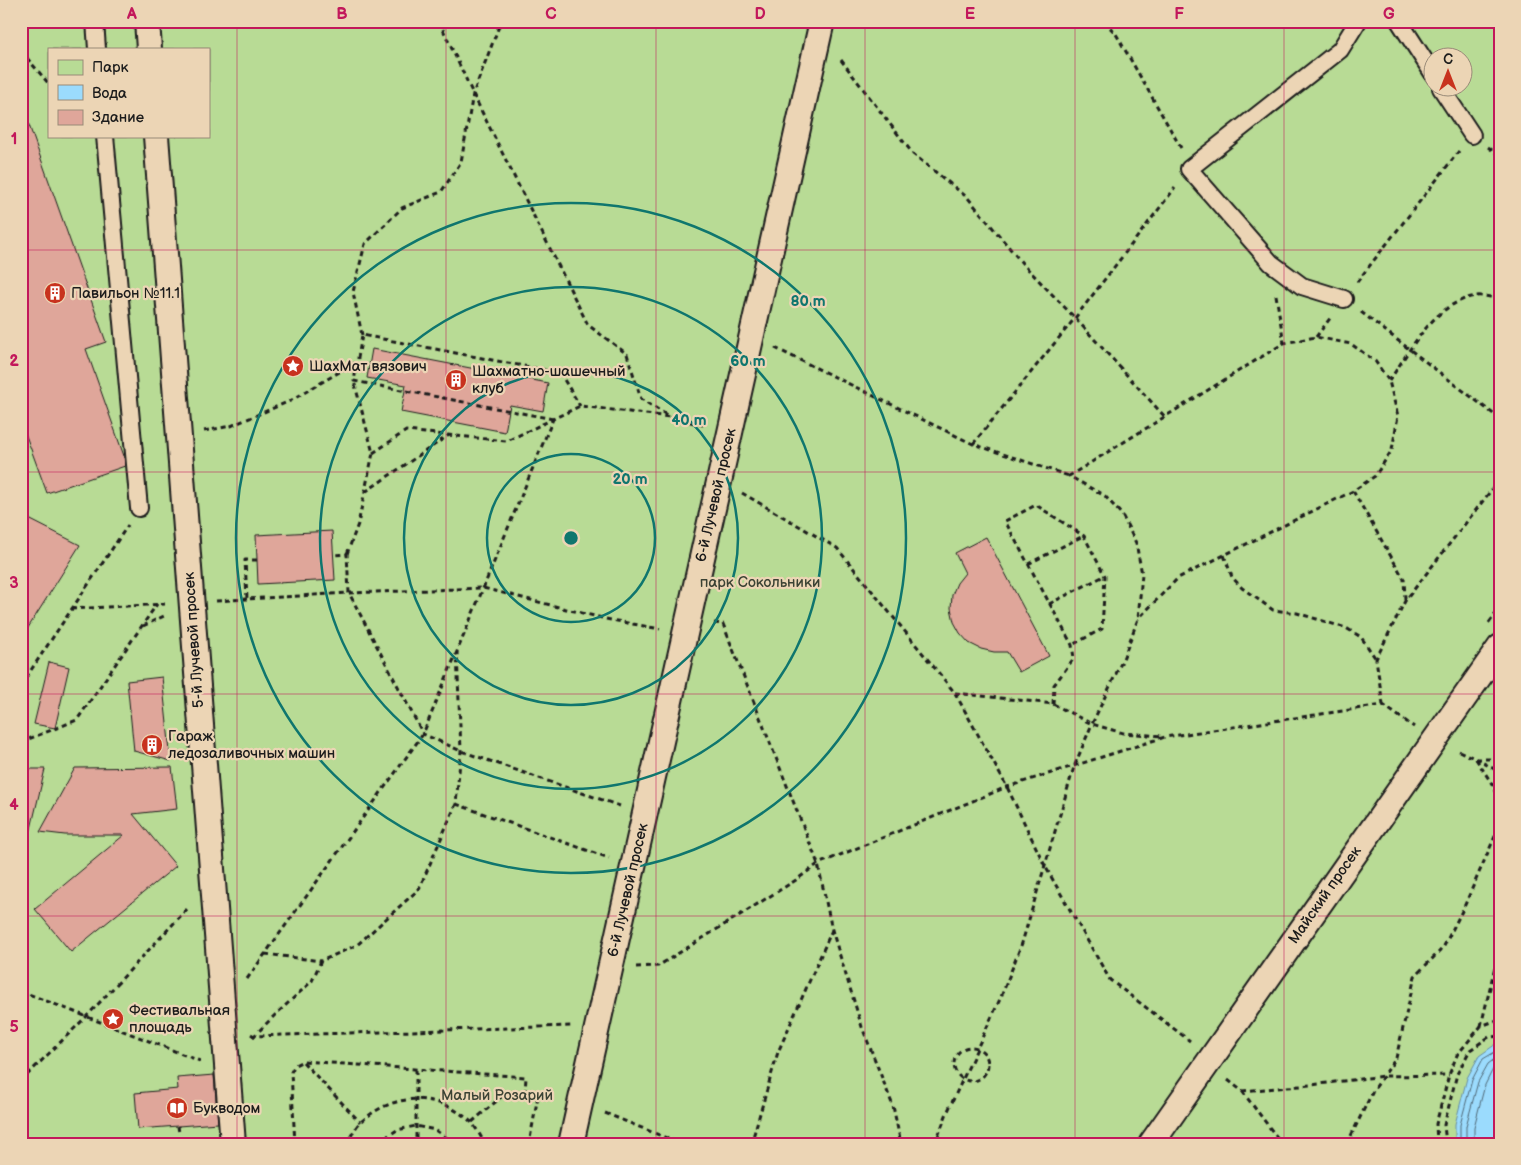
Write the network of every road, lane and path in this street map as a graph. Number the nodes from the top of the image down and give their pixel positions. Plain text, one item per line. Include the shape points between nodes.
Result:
1 (95, 21) edge
2 (147, 21) edge
3 (440, 21) edge
4 (501, 21) edge
5 (1104, 21) edge
6 (1358, 21) edge
7 (1399, 21) edge
8 (820, 32) edge
9 (97, 48) edge
10 (149, 48) edge
11 (21, 51) edge
12 (1424, 60) edge
13 (48, 83) edge
14 (474, 94) junction
15 (1448, 98) edge
16 (1472, 135) joint
17 (105, 138) edge
18 (156, 138) edge
19 (1189, 170) junction
20 (1271, 263) junction
21 (1500, 298) edge
22 (1344, 299) junction
23 (1076, 318) junction
24 (362, 335) junction
25 (1316, 337) junction
26 (751, 339) junction
27 (1284, 343) junction
28 (1410, 350) junction
29 (358, 360) junction
30 (354, 381) junction
31 (1390, 381) junction
32 (580, 406) junction
33 (670, 417) junction
34 (1166, 418) junction
35 (553, 419) junction
36 (1500, 419) edge
37 (731, 430) junction
38 (450, 435) junction
39 (179, 436) junction
40 (973, 444) junction
41 (374, 453) junction
42 (1070, 476) junction
43 (1500, 479) edge
44 (720, 482) junction
45 (1353, 491) junction
46 (365, 492) junction
47 (139, 508) joint
48 (1084, 536) junction
49 (347, 554) junction
50 (334, 555) dead end
51 (1224, 555) junction
52 (257, 560) dead end
53 (1028, 564) junction
54 (1105, 576) junction
55 (483, 588) junction
56 (349, 593) junction
57 (1405, 600) junction
58 (1049, 604) junction
59 (71, 609) junction
60 (1138, 619) junction
61 (712, 623) dead end
62 (664, 630) dead end
63 (1072, 645) junction
64 (1500, 647) edge
65 (457, 651) junction
66 (1376, 659) junction
67 (21, 685) edge
68 (955, 693) junction
69 (1053, 704) junction
70 (1383, 705) junction
71 (1092, 724) junction
72 (422, 734) junction
73 (1165, 737) junction
74 (1435, 739) junction
75 (21, 742) edge
76 (461, 751) junction
77 (1476, 758) junction
78 (1500, 759) edge
79 (1074, 767) junction
80 (1500, 772) edge
81 (1007, 788) junction
82 (1500, 800) edge
83 (456, 804) junction
84 (624, 808) dead end
85 (1500, 828) edge
86 (612, 859) dead end
87 (818, 864) junction
88 (1045, 866) junction
89 (183, 913) dead end
90 (832, 930) junction
91 (1500, 938) edge
92 (1500, 953) edge
93 (265, 954) junction
94 (1497, 958) junction
95 (322, 961) junction
96 (611, 966) junction
97 (21, 991) edge
98 (223, 1012) junction
99 (86, 1017) junction
100 (1500, 1019) edge
101 (574, 1026) dead end
102 (1481, 1026) junction
103 (1500, 1036) edge
104 (978, 1048) junction
105 (1209, 1060) junction
106 (303, 1062) junction
107 (209, 1064) dead end
108 (416, 1070) junction
109 (1384, 1076) junction
110 (1449, 1076) junction
111 (963, 1080) junction
112 (21, 1082) edge
113 (1242, 1091) junction
114 (525, 1092) junction
115 (416, 1098) junction
116 (604, 1113) dead end
117 (360, 1122) junction
118 (472, 1122) junction
119 (1436, 1124) junction
120 (1444, 1125) junction
121 (178, 1126) dead end
122 (416, 1126) junction
123 (179, 1133) dead end
124 (673, 1142) edge
125 (233, 1144) edge
126 (295, 1144) edge
127 (347, 1144) edge
128 (379, 1144) edge
129 (416, 1144) edge
130 (453, 1144) edge
131 (485, 1144) edge
132 (529, 1144) edge
133 (571, 1144) edge
134 (680, 1144) edge
135 (751, 1144) edge
136 (902, 1144) edge
137 (935, 1144) edge
138 (1150, 1144) edge
139 (1282, 1144) edge
140 (1347, 1144) edge
141 (1437, 1144) edge
142 (1446, 1144) edge

1 - 9 lane
2 - 10 street
3 - 14 path
4 - 14 path
5 - 19 path via 1116,34 1179,143
6 - 19 lane via 1340,50
7 - 12 lane
8 - 23 path via 914,154 968,198 1022,263
8 - 26 street, 6-й Лучевой просек
11 - 13 path
14 - 24 path via 461,162 441,192 402,208 365,244 353,292
14 - 33 path via 588,325 627,354 641,399
15 - 16 lane
16 - 22 path
17 - 47 lane
18 - 39 street, 5-й Лучевой просек
19 - 20 lane
19 - 23 path
20 - 22 lane via 1302,286
20 - 27 path
21 - 28 path via 1477,296 1449,306 1427,327
22 - 25 path
22 - 28 path
23 - 34 path
23 - 40 path
24 - 29 path
24 - 32 path via 560,373
25 - 27 path
25 - 31 path via 1351,344 1375,360
26 - 37 street, 6-й Лучевой просек
26 - 40 path
27 - 34 path
28 - 31 path
28 - 36 path
29 - 30 path
29 - 39 path via 290,401 231,426
30 - 35 path
30 - 41 path
31 - 45 path via 1398,416 1392,450 1375,476
32 - 33 path
32 - 35 path
33 - 37 path
34 - 42 path
35 - 38 path via 507,441
35 - 55 path
37 - 44 street, 6-й Лучевой просек
38 - 41 path via 406,431
38 - 46 path
39 - 98 street, 5-й Лучевой просек
40 - 42 path
41 - 46 path
42 - 60 path via 1105,496 1122,515 1136,543 1142,574
43 - 57 path
44 - 68 path via 837,548
44 - 96 street, 6-й Лучевой просек
45 - 51 path
45 - 57 path via 1404,579
46 - 49 path
47 - 59 path
48 - 53 path
48 - 53 path via 1036,505 1005,521
48 - 54 path
49 - 50 path
49 - 56 path
51 - 60 path via 1178,578
51 - 66 path via 1232,577 1273,610 1297,613 1346,628 1361,637
52 - 56 path via 244,560 247,599
53 - 58 path
54 - 58 path
54 - 63 path via 1102,629
55 - 56 path
55 - 62 path
55 - 65 path
56 - 72 path
57 - 66 path
58 - 63 path
59 - 67 path
59 - 75 path via 157,604 77,720
60 - 71 path
61 - 87 path via 723,624
63 - 69 path via 1074,658 1054,685
64 - 74 street, Майский просек
65 - 72 path
65 - 76 path
66 - 70 path
68 - 69 path
68 - 81 path
69 - 71 path
70 - 73 path
70 - 74 path
71 - 73 path via 1123,733
71 - 79 path
72 - 76 path
72 - 93 path
73 - 79 path
74 - 105 street, Майский просек
76 - 83 path
76 - 84 path
77 - 78 path
77 - 80 path
77 - 82 path
79 - 81 path
79 - 88 path
81 - 87 path
81 - 88 path
83 - 86 path
83 - 95 path via 419,889 357,944
85 - 109 path via 1443,948 1416,976 1396,1058
87 - 90 path
87 - 96 path via 658,966
88 - 104 path via 1022,943
88 - 105 path via 1110,980 1192,1042
89 - 99 path
90 - 135 path via 778,1052
90 - 136 path via 862,1027 893,1106
91 - 94 path
92 - 94 path
93 - 95 path
93 - 98 path
94 - 102 path
95 - 101 path via 312,981 254,1036
96 - 133 street, 6-й Лучевой просек
97 - 99 path
98 - 125 street, 5-й Лучевой просек
99 - 107 path
99 - 112 path
100 - 102 path
102 - 110 path via 1457,1055
103 - 120 path via 1489,1037 1470,1050 1457,1074
104 - 111 path
104 - 111 path via 969,1047 955,1056 953,1066
104 - 111 path via 988,1063 986,1072 972,1082
105 - 113 path
105 - 138 street, Майский просек
106 - 108 path
106 - 117 path
106 - 126 path via 291,1072
108 - 114 path via 526,1077
108 - 115 path
109 - 110 path
109 - 113 path
109 - 140 path
110 - 119 path
111 - 137 path
113 - 139 path
114 - 118 path via 506,1093
114 - 132 path via 538,1096
115 - 117 path via 385,1104
115 - 118 path via 446,1104
115 - 122 path
116 - 124 path
117 - 127 path
118 - 131 path
119 - 120 path
119 - 141 path
120 - 142 path
121 - 123 path
122 - 128 path via 396,1130
122 - 129 path
122 - 130 path via 435,1130
124 - 134 path

